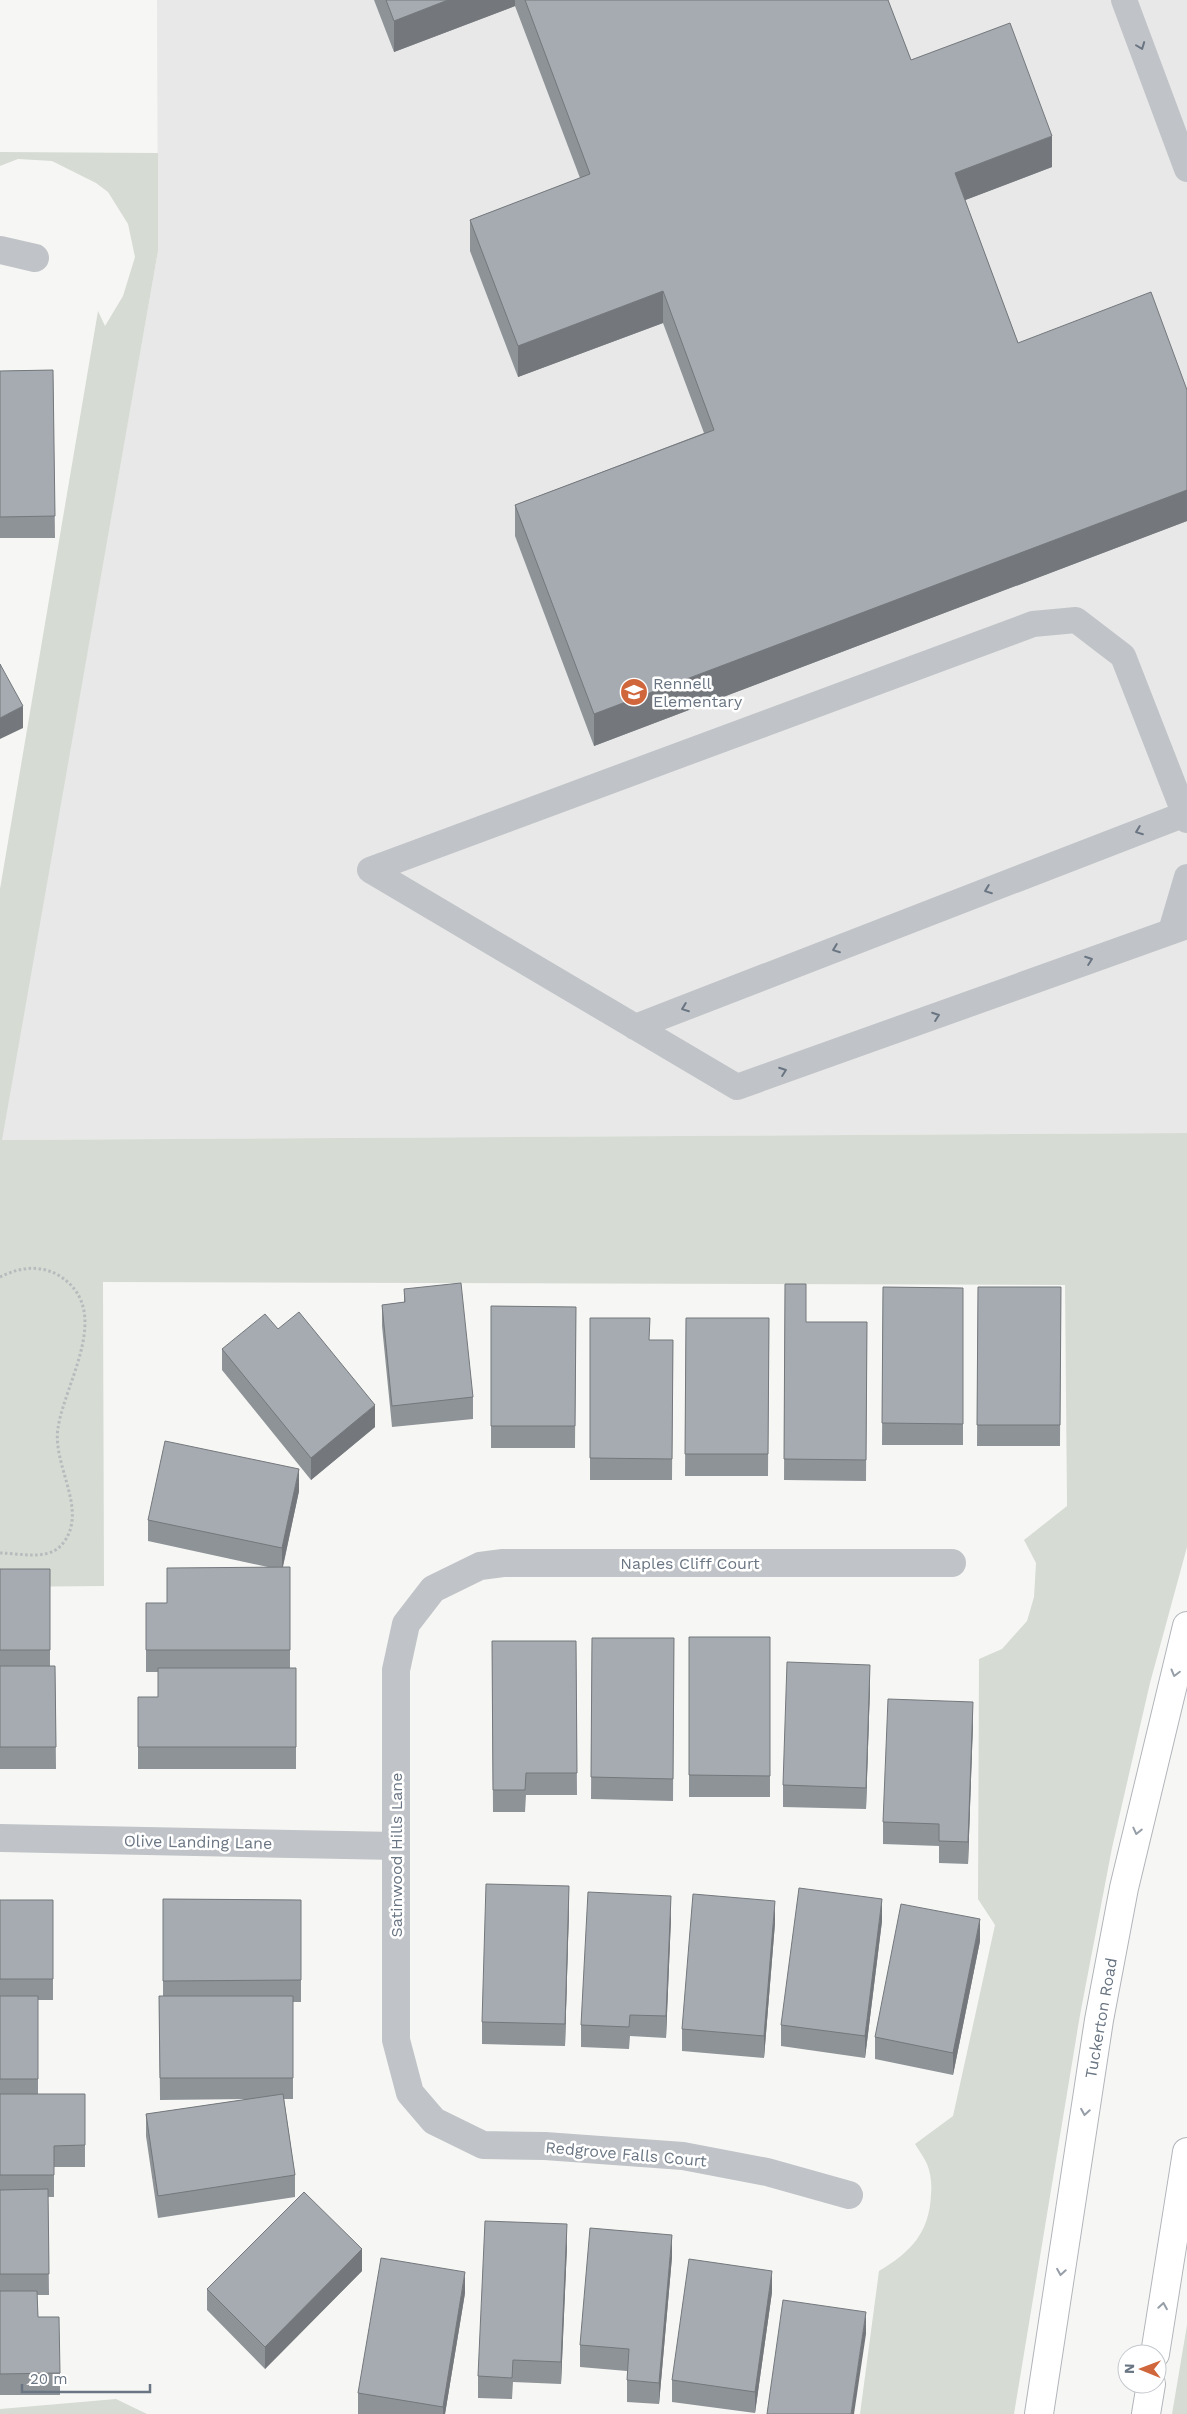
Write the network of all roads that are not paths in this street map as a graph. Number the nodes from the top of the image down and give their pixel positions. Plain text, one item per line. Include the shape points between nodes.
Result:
1 (1124, 0) edge
2 (1187, 169) edge
3 (0, 250) edge
4 (35, 258) dead end
5 (1186, 817) edge
6 (1187, 876) edge
7 (1179, 928) edge
8 (635, 1027) junction
9 (952, 1563) dead end
10 (433, 1589) joint
11 (1187, 1626) edge
12 (0, 1838) edge
13 (396, 1846) junction
14 (434, 2121) joint
15 (1187, 2152) edge
16 (849, 2195) dead end
17 (1157, 2344) edge
18 (1149, 2394) edge
19 (1039, 2414) edge
20 (1146, 2414) edge

1 -> 2 lane
3 - 4 street
5 -> 8 lane
5 - 8 lane via 1123,656 1076,620 1032,624 370,870
6 - 7 lane
8 -> 7 lane via 737,1087
9 - 10 street, Naples Cliff Court via 503,1563 480,1566
10 - 13 street, Satinwood Hills Lane via 406,1624 396,1670
11 -> 19 main road, Tuckerton Road via 1124,1888 1099,2020
12 - 13 street, Olive Landing Lane
13 - 14 street, Satinwood Hills Lane via 396,2040 410,2093
14 - 16 street, Redgrove Falls Court via 483,2144 683,2156 766,2172
17 -> 15 main road
18 - 20 main road

